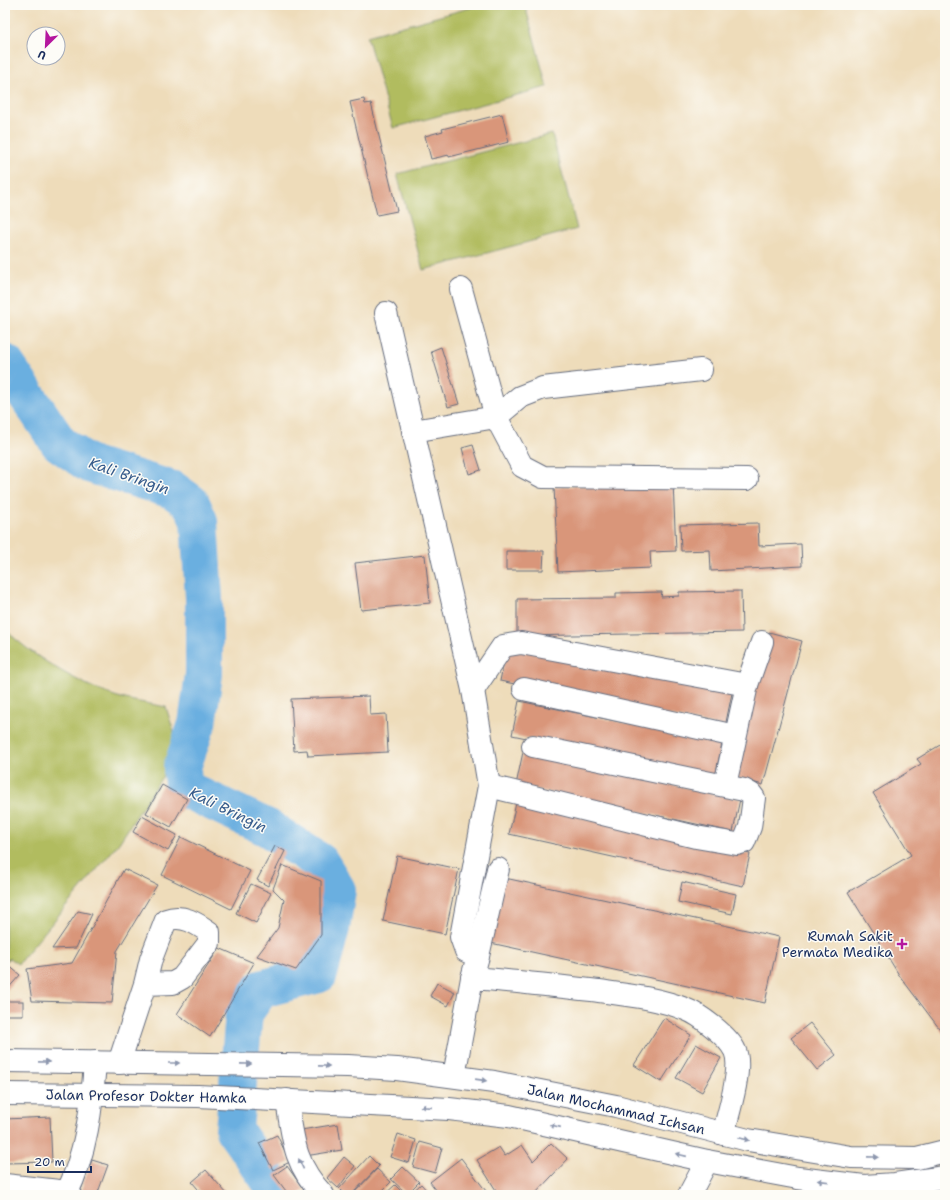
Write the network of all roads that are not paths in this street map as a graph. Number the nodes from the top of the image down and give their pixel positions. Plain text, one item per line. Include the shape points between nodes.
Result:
1 (461, 289) dead end
2 (386, 313) dead end
3 (700, 370) dead end
4 (496, 417) junction
5 (413, 431) junction
6 (747, 479) dead end
7 (762, 642) dead end
8 (747, 685) junction
9 (524, 689) dead end
10 (473, 690) junction
11 (734, 736) junction
12 (532, 746) dead end
13 (725, 785) junction
14 (489, 786) junction
15 (498, 869) dead end
16 (478, 956) junction
17 (472, 978) junction
18 (145, 984) dead end
19 (5, 1061) edge
20 (95, 1062) junction
21 (119, 1063) junction
22 (454, 1076) junction
23 (5, 1094) edge
24 (102, 1094) junction
25 (286, 1100) junction
26 (449, 1109) junction
27 (723, 1134) junction
28 (945, 1151) edge
29 (707, 1161) junction
30 (945, 1177) edge
31 (5, 1185) edge
32 (864, 1190) edge
33 (67, 1193) edge
34 (324, 1195) edge
35 (689, 1195) edge

1 - 4 main road
2 - 5 main road
3 - 4 main road via 543,388 520,397
4 - 5 main road
4 - 6 main road via 522,466 543,477
5 - 10 main road
7 - 8 main road
8 - 10 main road via 521,643 503,646
8 - 11 main road
9 - 11 main road
10 - 14 main road
11 - 13 main road
12 - 13 main road
13 - 14 main road via 744,790 754,798 750,827 744,842 737,844 696,837
14 - 16 main road via 461,937 466,951
15 - 16 main road
16 - 17 main road
17 - 22 main road
17 - 27 main road via 525,981 649,998 686,1009 724,1034 735,1051 738,1062 732,1101
18 - 21 main road
19 -> 20 main road
20 - 21 main road
20 - 24 main road
21 -> 22 main road, Jalan Mochammad Ichsan via 376,1068
21 - 24 main road
22 - 26 main road
22 -> 27 main road, Jalan Mochammad Ichsan via 616,1106
23 - 24 main road, Jalan Profesor Dokter Hamka
24 - 25 main road, Jalan Profesor Dokter Hamka
24 - 33 main road
26 -> 25 main road
34 -> 25 main road via 312,1182 295,1151
29 -> 26 main road via 509,1116
27 -> 28 main road, Jalan Mochammad Ichsan via 851,1157 917,1158
32 -> 29 main road
29 - 35 main road
30 - 32 main road
31 - 33 main road

